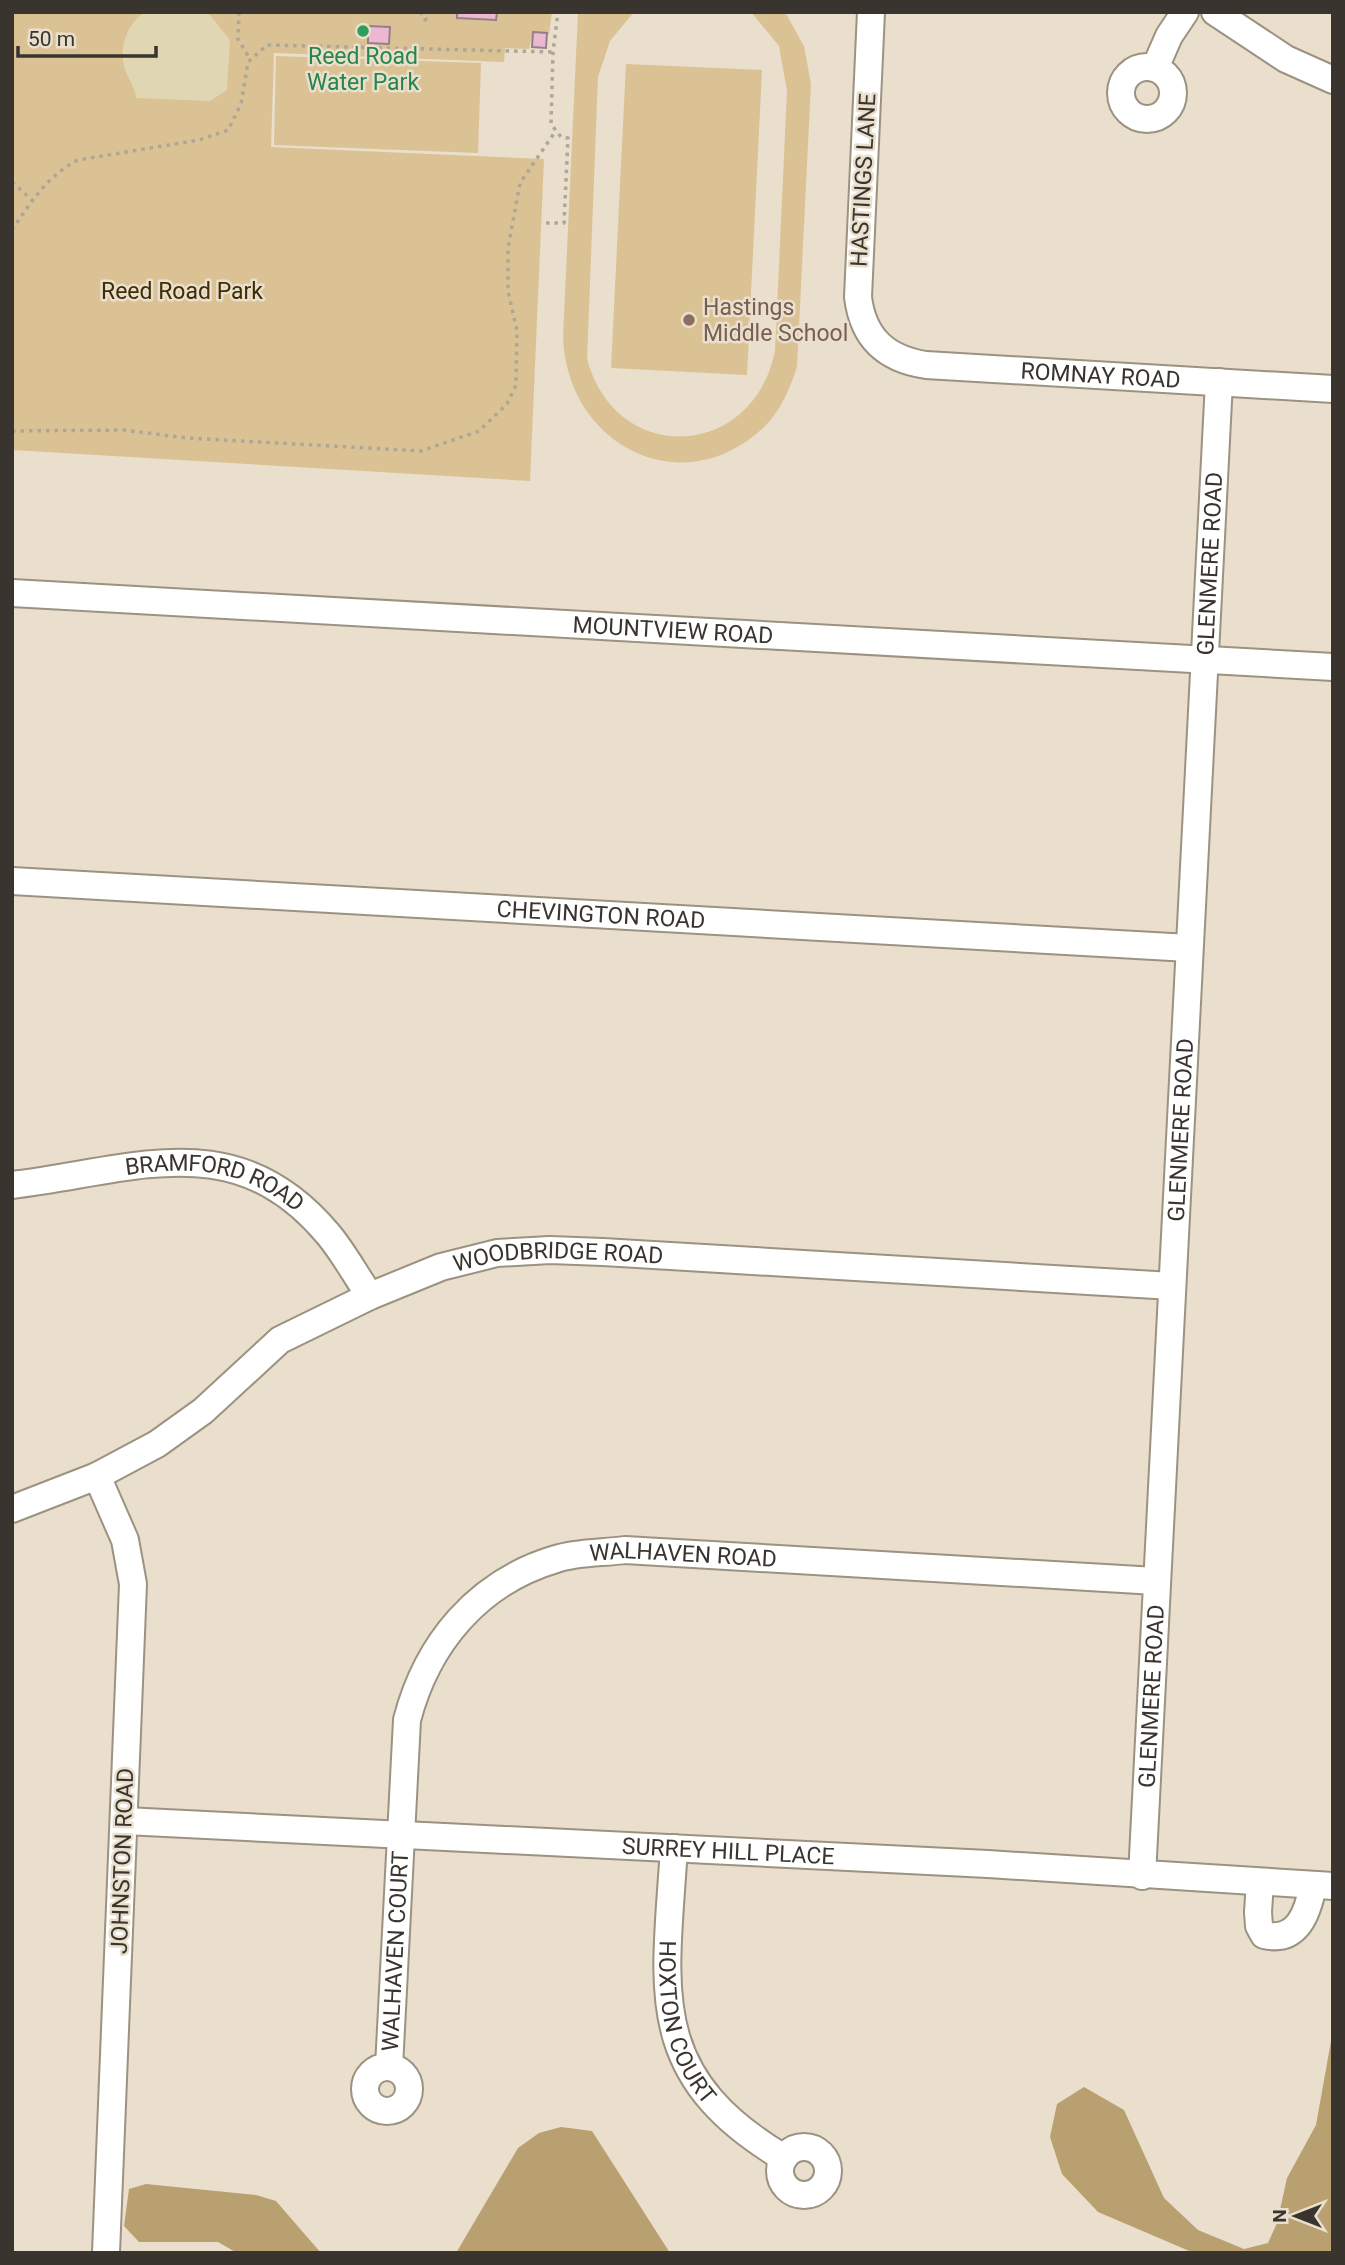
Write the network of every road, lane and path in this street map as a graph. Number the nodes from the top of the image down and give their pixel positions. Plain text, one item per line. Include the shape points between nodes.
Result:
1 (239, 12) edge
2 (421, 12) edge
3 (558, 12) edge
4 (870, 12) edge
5 (1185, 12) edge
6 (1215, 12) edge
7 (421, 24) dead end
8 (553, 52) junction
9 (251, 59) junction
10 (1155, 68) dead end
11 (1333, 80) edge
12 (555, 132) junction
13 (12, 183) edge
14 (33, 201) junction
15 (546, 223) dead end
16 (12, 230) edge
17 (876, 342) joint
18 (1219, 382) junction
19 (1333, 389) edge
20 (12, 431) edge
21 (12, 593) edge
22 (1203, 661) junction
23 (1333, 667) edge
24 (12, 881) edge
25 (1189, 948) junction
26 (12, 1185) edge
27 (1172, 1286) junction
28 (370, 1296) junction
29 (97, 1476) junction
30 (12, 1509) edge
31 (1156, 1581) junction
32 (124, 1821) junction
33 (401, 1835) junction
34 (674, 1848) junction
35 (1142, 1876) junction
36 (1260, 1882) junction
37 (1323, 1886) edge
38 (389, 2067) dead end
39 (784, 2158) dead end
40 (106, 2253) edge

1 - 9 path via 238,39
2 - 7 path via 426,19
3 - 8 path
4 - 17 street, HASTINGS LANE via 858,297 863,323
5 - 10 street
6 - 11 street via 1286,58
8 - 9 path via 276,42
8 - 12 path via 551,124
9 - 14 path via 241,104 228,130 200,140 78,160 61,168
12 - 15 path via 568,138 564,223
12 - 20 path via 520,183 508,248 509,291 517,331 516,385 507,404 480,431 421,451 123,430
13 - 14 path
14 - 16 path
17 - 18 street, ROMNAY ROAD via 892,356 926,365
18 - 19 street, ROMNAY ROAD
18 - 22 street, GLENMERE ROAD
21 - 22 street, MOUNTVIEW ROAD
22 - 23 street, MOUNTVIEW ROAD
22 - 25 street, GLENMERE ROAD
24 - 25 street, CHEVINGTON ROAD
25 - 27 street, GLENMERE ROAD
26 - 28 street, BRAMFORD ROAD via 175,1161 236,1170 262,1180 310,1214
27 - 28 street, WOODBRIDGE ROAD via 550,1250 497,1253 441,1267
27 - 31 street, GLENMERE ROAD
28 - 29 street, WOODBRIDGE ROAD via 280,1340 204,1410 157,1444
29 - 30 street, WOODBRIDGE ROAD
29 - 32 street, JOHNSTON ROAD via 125,1540 132,1584
31 - 33 street, WALHAVEN ROAD via 625,1550 558,1558 516,1573 488,1591 463,1613 426,1666 407,1720
31 - 35 street, GLENMERE ROAD
32 - 33 street, SURREY HILL PLACE
32 - 40 street, JOHNSTON ROAD
33 - 34 street, SURREY HILL PLACE
33 - 38 street, WALHAVEN COURT
34 - 35 street, SURREY HILL PLACE
34 - 39 street, HOXTON COURT via 667,1997 678,2048 702,2093 725,2118
35 - 36 street, SURREY HILL PLACE
36 - 37 street, SURREY HILL PLACE
36 - 37 street via 1259,1926 1264,1935 1273,1937 1297,1927

